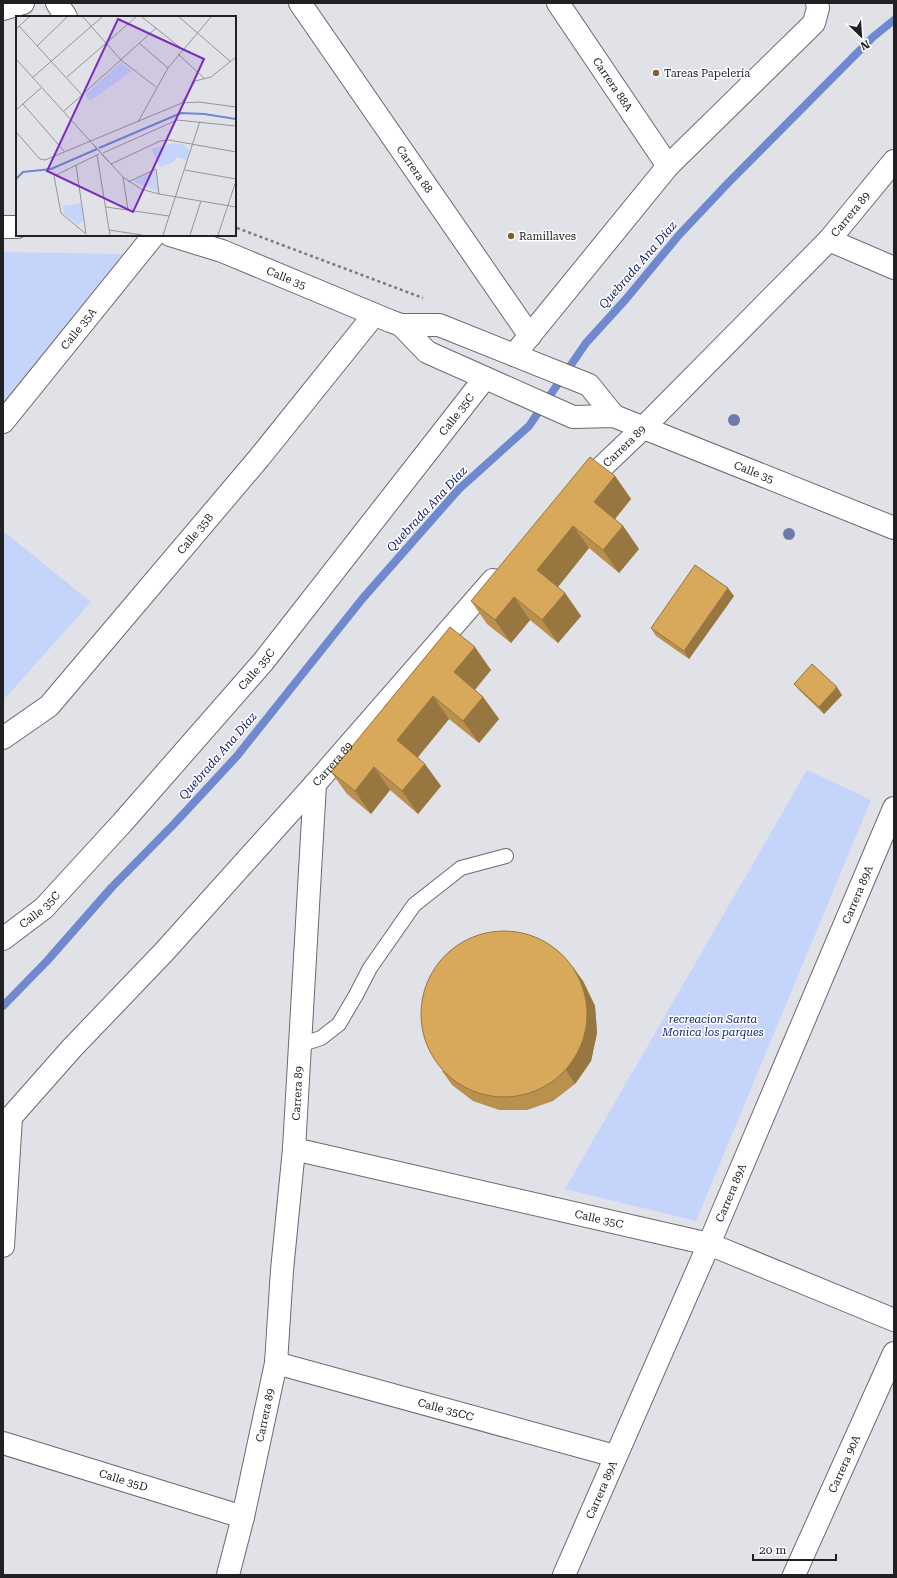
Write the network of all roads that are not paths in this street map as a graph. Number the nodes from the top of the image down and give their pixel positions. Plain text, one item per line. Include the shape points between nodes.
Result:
1 (23, 3) edge
2 (57, 3) edge
3 (300, 3) edge
4 (558, 3) edge
5 (818, 6) edge
6 (3, 8) edge
7 (65, 16) edge
8 (894, 161) edge
9 (668, 166) junction
10 (16, 226) edge
11 (3, 227) edge
12 (153, 236) edge
13 (176, 236) edge
14 (829, 240) junction
15 (217, 243) edge
16 (894, 268) edge
17 (374, 315) junction
18 (400, 325) junction
19 (536, 329) junction
20 (514, 355) junction
21 (485, 378) junction
22 (614, 416) junction
23 (3, 422) edge
24 (643, 428) junction
25 (569, 498) edge
26 (894, 528) edge
27 (504, 568) edge
28 (3, 738) edge
29 (315, 784) junction
30 (894, 808) edge
31 (506, 856) dead end
32 (3, 939) edge
33 (300, 1045) junction
34 (7, 1120) edge
35 (294, 1149) junction
36 (709, 1244) junction
37 (3, 1246) edge
38 (894, 1320) edge
39 (894, 1353) edge
40 (276, 1363) junction
41 (3, 1443) edge
42 (615, 1456) junction
43 (243, 1517) junction
44 (229, 1575) edge
45 (564, 1575) edge
46 (794, 1575) edge

1 - 6 street
2 - 7 street
3 - 19 street, Carrera 88
4 - 9 street, Carrera 88A
5 - 9 street via 814,23
8 - 14 street, Carrera 89
9 - 19 street
10 - 11 street
12 - 23 street, Calle 35A
13 - 15 street, Calle 35
14 - 16 street
14 - 24 street, Carrera 89
15 - 17 street, Calle 35
17 - 18 street, Calle 35
17 - 28 street, Calle 35B via 259,458 49,706
18 - 20 street, Calle 35 via 439,324
18 - 21 street, Calle 35 via 427,352
19 - 20 street
20 - 22 street, Calle 35 via 589,385
21 - 22 street, Calle 35 via 573,417
21 - 32 street, Calle 35C via 262,662 122,823 44,908
22 - 24 street, Calle 35
24 - 25 street, Carrera 89
24 - 26 street, Calle 35
27 - 29 street, Carrera 89
29 - 33 street, Carrera 89
29 - 34 street via 164,952
30 - 36 street, Carrera 89A
31 - 33 lane via 461,868 414,905 370,968 339,1024 322,1038
33 - 35 street, Carrera 89
34 - 37 street
35 - 36 street, Calle 35C
35 - 40 street, Carrera 89
36 - 38 street, Calle 35C
36 - 42 street, Carrera 89A
39 - 46 street, Carrera 90A
40 - 42 street, Calle 35CC
40 - 43 street, Carrera 89
41 - 43 street, Calle 35D
42 - 45 street, Carrera 89A
43 - 44 street, Carrera 89

